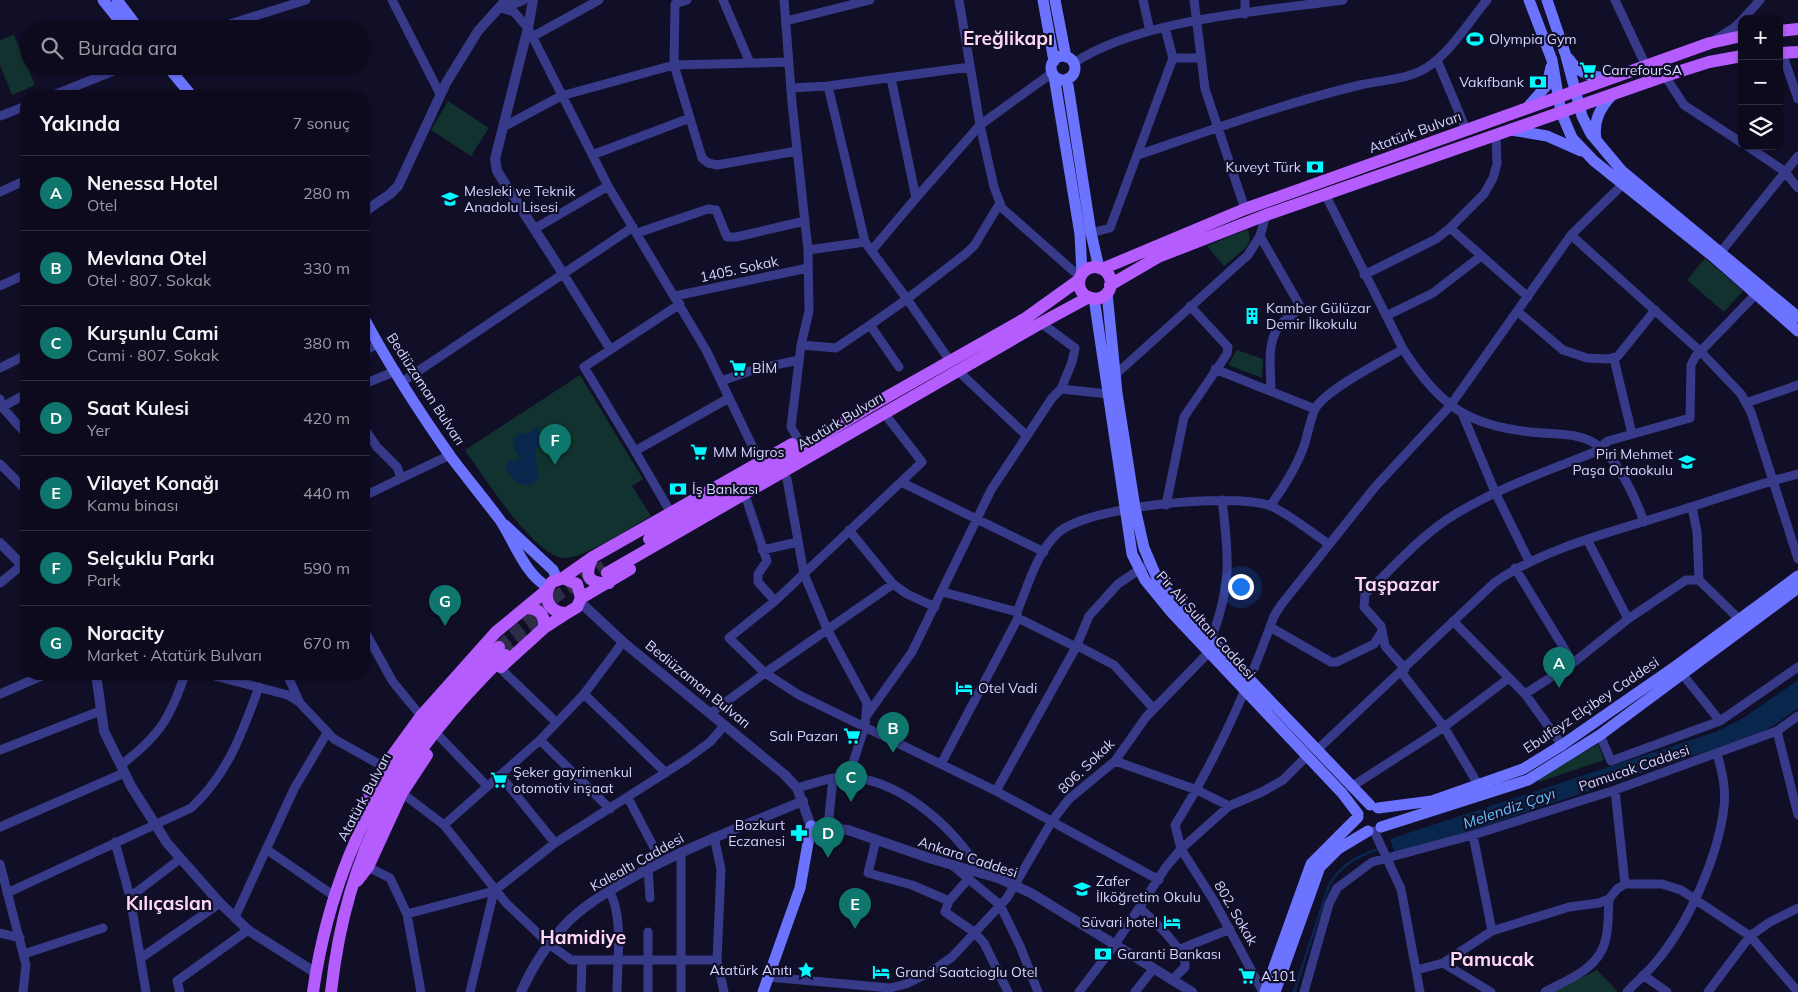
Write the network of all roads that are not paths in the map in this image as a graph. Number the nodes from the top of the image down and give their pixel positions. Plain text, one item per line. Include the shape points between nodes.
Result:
1 (103, 0) edge
2 (117, 0) edge
3 (270, 0) edge
4 (306, 0) edge
5 (392, 0) edge
6 (523, 0) edge
7 (533, 0) edge
8 (599, 0) edge
9 (687, 0) edge
10 (723, 0) edge
11 (784, 0) edge
12 (870, 0) edge
13 (959, 0) edge
14 (1042, 0) edge
15 (1055, 0) edge
16 (1143, 0) edge
17 (1194, 0) edge
18 (1245, 0) edge
19 (1343, 0) edge
20 (1487, 0) edge
21 (1529, 0) edge
22 (1547, 0) edge
23 (1615, 0) edge
24 (1760, 0) edge
25 (675, 2) edge
26 (1319, 2) edge
27 (503, 4) edge
28 (273, 10) junction
29 (1245, 14) junction
30 (1746, 15) edge
31 (119, 20) edge
32 (132, 20) edge
33 (242, 20) edge
34 (786, 21) junction
35 (1195, 21) junction
36 (1738, 24) edge
37 (1165, 28) junction
38 (1798, 29) edge
39 (1150, 31) junction
40 (1783, 31) edge
41 (530, 33) junction
42 (1738, 37) edge
43 (1710, 43) junction
44 (1798, 52) edge
45 (1783, 53) edge
46 (1566, 56) junction
47 (1738, 57) edge
48 (1173, 58) junction
49 (1200, 58) junction
50 (1070, 60) junction
51 (1437, 60) junction
52 (1552, 60) junction
53 (1783, 60) edge
54 (1054, 61) junction
55 (789, 62) junction
56 (750, 63) junction
57 (674, 65) junction
58 (1646, 66) junction
59 (970, 67) junction
60 (1053, 74) junction
61 (104, 75) edge
62 (174, 75) edge
63 (1666, 76) junction
64 (891, 78) junction
65 (1612, 78) junction
66 (1067, 80) junction
67 (828, 86) junction
68 (791, 88) junction
69 (66, 90) edge
70 (187, 90) edge
71 (1575, 92) junction
72 (440, 94) junction
73 (1612, 95) junction
74 (561, 96) junction
75 (1559, 97) junction
76 (1798, 100) edge
77 (1580, 107) junction
78 (20, 108) edge
79 (1527, 108) junction
80 (1562, 112) junction
81 (0, 116) edge
82 (690, 118) junction
83 (980, 125) junction
84 (503, 127) junction
85 (1217, 128) junction
86 (1466, 129) junction
87 (1510, 130) junction
88 (1496, 134) junction
89 (1597, 140) junction
90 (1738, 140) edge
91 (1753, 150) edge
92 (797, 151) junction
93 (1587, 154) junction
94 (592, 155) junction
95 (1138, 155) junction
96 (1798, 156) edge
97 (1784, 171) junction
98 (20, 183) edge
99 (1622, 185) junction
100 (608, 186) junction
101 (1798, 188) edge
102 (0, 192) edge
103 (1325, 194) junction
104 (916, 198) junction
105 (1000, 203) junction
106 (370, 208) edge
107 (1245, 209) junction
108 (1266, 215) junction
109 (805, 222) junction
110 (1450, 228) junction
111 (534, 229) junction
112 (635, 230) junction
113 (1091, 233) junction
114 (1571, 235) junction
115 (1260, 236) junction
116 (865, 242) junction
117 (808, 250) junction
118 (872, 250) junction
119 (1720, 253) junction
120 (1481, 256) junction
121 (808, 268) junction
122 (1101, 268) junction
123 (1364, 274) junction
124 (564, 275) junction
125 (20, 277) edge
126 (1080, 277) junction
127 (0, 286) edge
128 (1108, 289) junction
129 (1756, 294) junction
130 (1528, 297) junction
131 (1092, 298) junction
132 (907, 299) junction
133 (678, 300) junction
134 (1190, 306) junction
135 (1655, 310) junction
136 (1517, 311) junction
137 (1386, 316) junction
138 (1798, 317) edge
139 (1041, 322) junction
140 (870, 326) junction
141 (370, 329) edge
142 (1798, 332) edge
143 (378, 344) junction
144 (801, 345) junction
145 (370, 348) edge
146 (610, 349) junction
147 (1404, 349) junction
148 (1700, 352) junction
149 (20, 358) edge
150 (1614, 358) junction
151 (799, 360) junction
152 (954, 366) junction
153 (899, 367) dead end
154 (0, 368) edge
155 (1216, 369) junction
156 (396, 371) junction
157 (1110, 375) junction
158 (721, 381) junction
159 (370, 382) edge
160 (402, 382) junction
161 (1798, 385) edge
162 (1061, 389) junction
163 (1271, 391) junction
164 (1112, 394) junction
165 (20, 396) edge
166 (728, 398) junction
167 (1, 403) edge
168 (1746, 403) junction
169 (1450, 406) junction
170 (1315, 409) junction
171 (876, 413) junction
172 (1462, 413) junction
173 (20, 427) edge
174 (1632, 434) junction
175 (1026, 435) junction
176 (370, 437) edge
177 (799, 441) junction
178 (1601, 448) junction
179 (635, 451) junction
180 (450, 455) junction
181 (760, 462) junction
182 (0, 464) edge
183 (1798, 474) edge
184 (401, 477) junction
185 (787, 479) junction
186 (1774, 480) junction
187 (901, 482) junction
188 (20, 484) edge
189 (1495, 492) junction
190 (370, 493) edge
191 (1222, 500) junction
192 (747, 501) junction
193 (1166, 505) junction
194 (1270, 506) junction
195 (1692, 507) junction
196 (1129, 509) junction
197 (671, 513) junction
198 (977, 521) junction
199 (501, 522) junction
200 (1644, 522) junction
201 (849, 530) junction
202 (1588, 541) junction
203 (798, 542) junction
204 (0, 543) edge
205 (1329, 544) junction
206 (762, 550) junction
207 (1044, 552) junction
208 (593, 557) junction
209 (1798, 559) edge
210 (1529, 561) junction
211 (20, 563) edge
212 (1151, 564) junction
213 (1515, 568) junction
214 (1139, 569) junction
215 (20, 570) edge
216 (607, 574) junction
217 (804, 574) junction
218 (1798, 576) edge
219 (1699, 580) junction
220 (0, 583) edge
221 (554, 583) junction
222 (893, 584) junction
223 (1798, 588) edge
224 (943, 592) junction
225 (581, 600) junction
226 (775, 600) junction
227 (934, 607) junction
228 (525, 608) junction
229 (567, 613) junction
230 (1018, 615) junction
231 (1628, 619) junction
232 (1453, 620) junction
233 (1738, 620) junction
234 (1270, 627) junction
235 (544, 628) junction
236 (827, 629) junction
237 (1381, 633) junction
238 (1211, 639) junction
239 (370, 640) edge
240 (623, 642) junction
241 (1076, 646) junction
242 (1209, 652) junction
243 (1573, 663) junction
244 (500, 668) junction
245 (1798, 668) edge
246 (1403, 671) junction
247 (765, 673) junction
248 (1683, 675) junction
249 (1249, 677) junction
250 (1509, 678) junction
251 (32, 680) edge
252 (97, 680) edge
253 (183, 680) edge
254 (231, 680) edge
255 (290, 680) edge
256 (258, 687) junction
257 (1244, 690) junction
258 (0, 694) edge
259 (584, 694) junction
260 (1525, 694) junction
261 (299, 702) junction
262 (1154, 709) junction
263 (100, 711) junction
264 (711, 714) junction
265 (867, 715) junction
266 (421, 716) junction
267 (1798, 716) edge
268 (1720, 721) junction
269 (556, 722) junction
270 (724, 726) junction
271 (864, 726) junction
272 (1444, 727) junction
273 (1777, 731) junction
274 (327, 733) junction
275 (1600, 735) junction
276 (439, 736) junction
277 (540, 740) junction
278 (1562, 745) junction
279 (1318, 749) junction
280 (0, 750) edge
281 (1718, 754) junction
282 (1307, 756) junction
283 (1115, 761) junction
284 (941, 764) junction
285 (384, 767) junction
286 (122, 769) junction
287 (666, 773) junction
288 (500, 775) junction
289 (833, 778) junction
290 (848, 778) junction
291 (487, 786) junction
292 (1479, 786) junction
293 (1350, 787) junction
294 (797, 788) junction
295 (1197, 790) junction
296 (1615, 790) junction
297 (996, 792) junction
298 (402, 793) junction
299 (628, 798) junction
300 (802, 801) junction
301 (1229, 806) junction
302 (1374, 806) junction
303 (610, 809) junction
304 (1798, 815) edge
305 (1358, 816) junction
306 (1052, 821) junction
307 (155, 824) junction
308 (444, 825) junction
309 (811, 826) junction
310 (828, 826) junction
311 (0, 827) edge
312 (1376, 832) junction
313 (1473, 835) junction
314 (714, 837) junction
315 (876, 840) junction
316 (115, 842) junction
317 (555, 843) junction
318 (266, 849) junction
319 (1181, 849) junction
320 (681, 852) junction
321 (1387, 855) junction
322 (180, 859) junction
323 (662, 861) junction
324 (0, 864) edge
325 (952, 865) junction
326 (368, 867) junction
327 (648, 868) junction
328 (982, 874) junction
329 (969, 878) junction
330 (1159, 880) junction
331 (1624, 884) junction
332 (1015, 887) junction
333 (494, 890) junction
334 (350, 891) junction
335 (609, 891) junction
336 (7, 893) junction
337 (334, 896) junction
338 (130, 897) junction
339 (650, 898) dead end
340 (1694, 898) junction
341 (1609, 899) junction
342 (949, 901) junction
343 (220, 903) junction
344 (1000, 905) junction
345 (1140, 908) junction
346 (1798, 908) edge
347 (407, 914) junction
348 (235, 917) junction
349 (103, 928) dead end
350 (1230, 929) junction
351 (248, 930) junction
352 (1492, 931) junction
353 (648, 932) dead end
354 (974, 932) junction
355 (0, 933) edge
356 (1750, 936) junction
357 (20, 938) junction
358 (549, 944) junction
359 (1114, 946) junction
360 (1178, 950) junction
361 (24, 954) junction
362 (141, 958) junction
363 (617, 960) junction
364 (648, 960) junction
365 (682, 960) junction
366 (717, 960) junction
367 (582, 961) junction
368 (1443, 963) junction
369 (1154, 968) junction
370 (1417, 970) junction
371 (316, 972) junction
372 (1643, 975) junction
373 (768, 977) junction
374 (1173, 979) junction
375 (855, 989) edge
376 (1040, 991) edge
377 (23, 992) edge
378 (146, 992) edge
379 (180, 992) edge
380 (313, 992) edge
381 (331, 992) edge
382 (421, 992) edge
383 (470, 992) edge
384 (520, 992) edge
385 (581, 992) edge
386 (617, 992) edge
387 (648, 992) edge
388 (681, 992) edge
389 (724, 992) edge
390 (763, 992) edge
391 (1008, 992) edge
392 (1079, 992) edge
393 (1135, 992) edge
394 (1192, 992) edge
395 (1264, 992) edge
396 (1275, 992) edge
397 (1304, 992) edge
398 (1420, 992) edge
399 (1490, 992) edge
400 (1545, 992) edge
401 (1626, 992) edge
402 (1667, 992) edge
403 (1708, 992) edge
404 (1798, 992) edge

1 - 31 main road
2 - 32 main road
3 - 28 street
4 - 28 street
5 - 72 street
6 - 27 street
7 - 41 street
8 - 41 street
9 - 25 street
10 - 56 street
11 - 34 street
12 - 34 street
13 - 59 street
14 - 54 main road
15 - 50 main road
16 - 39 street
17 - 35 street
18 - 29 street
19 - 26 street
20 - 51 street
21 - 52 main road
22 - 46 main road
23 - 58 street
24 - 30 street
25 - 57 street
26 - 29 street
27 - 41 street via 514,12
27 - 72 street via 478,31
28 - 33 street
29 - 35 street
34 - 55 street
35 - 37 street
35 - 49 street
36 - 43 street
37 - 39 street
37 - 48 street
38 - 40 main road
39 - 50 street
41 - 74 street
41 - 84 street
42 - 43 main road, Atatürk Bulvarı
43 - 58 main road, Atatürk Bulvarı
44 - 45 main road
46 - 65 main road via 1591,77
46 - 71 main road
47 - 63 main road, Atatürk Bulvarı
48 - 49 street
48 - 95 street
49 - 85 street
50 - 54 main road via 1060,57
50 - 66 main road via 1074,74
51 - 85 street via 1410,75 1360,85
51 - 86 street
52 - 75 main road
52 - 79 main road via 1547,85
53 - 76 street
54 - 60 main road
55 - 56 street
55 - 68 street
56 - 57 street
57 - 74 street
57 - 82 street
58 - 65 main road, Atatürk Bulvarı
59 - 64 street
59 - 83 street
60 - 66 main road
60 - 83 street
60 - 126 main road via 1080,234
61 - 69 street
62 - 70 main road
63 - 73 main road, Atatürk Bulvarı
63 - 90 street via 1684,105
64 - 67 street
64 - 104 street
65 - 71 main road, Atatürk Bulvarı
66 - 113 main road
67 - 68 street
67 - 116 street
68 - 92 street
71 - 75 main road, Atatürk Bulvarı
71 - 77 main road
72 - 106 street via 398,186
73 - 77 main road, Atatürk Bulvarı
73 - 89 main road via 1596,120
74 - 84 street
74 - 94 street
75 - 79 main road, Atatürk Bulvarı
75 - 80 main road
77 - 80 main road, Atatürk Bulvarı
77 - 89 main road
78 - 81 street
79 - 86 main road, Atatürk Bulvarı
80 - 87 main road, Atatürk Bulvarı
80 - 93 main road via 1572,138
82 - 92 street via 702,158 708,163
82 - 94 street
83 - 104 street
83 - 105 street
84 - 111 street via 495,159 497,171
85 - 95 street
85 - 107 street
86 - 107 main road, Atatürk Bulvarı
87 - 88 main road, Atatürk Bulvarı
87 - 93 main road via 1547,136
88 - 103 main road, Atatürk Bulvarı
88 - 110 street via 1497,164 1493,178 1484,194
89 - 119 main road via 1622,171
91 - 97 street
92 - 109 street
93 - 99 main road
94 - 100 street
95 - 113 street via 1110,228
96 - 97 street
97 - 101 street
97 - 119 street
98 - 102 street
99 - 114 street, 802. Sokak
99 - 129 main road
100 - 111 street
100 - 112 street
103 - 108 main road, Atatürk Bulvarı
103 - 123 street
104 - 118 street
105 - 126 street via 1010,216
105 - 132 street via 974,246
107 - 122 main road, Atatürk Bulvarı
108 - 115 street
108 - 128 main road, Atatürk Bulvarı via 1158,257
109 - 112 street via 727,237 716,210 708,208
109 - 117 street
110 - 120 street
110 - 123 street via 1429,243
111 - 124 street
112 - 124 street
112 - 133 street
113 - 122 main road
114 - 130 street, 802. Sokak
114 - 135 street
115 - 134 street via 1248,255
115 - 163 street via 1299,304 1296,312 1279,325 1274,337 1270,353
116 - 117 street
116 - 118 street
117 - 121 street
118 - 132 street
119 - 138 main road
120 - 130 street
120 - 137 street via 1434,293
121 - 133 street, 1405. Sokak
121 - 144 street via 809,311
122 - 126 main road via 1090,268
122 - 128 main road via 1108,274
123 - 137 street
124 - 146 street
124 - 160 street
125 - 127 street
126 - 131 main road via 1080,289
126 - 152 main road, Atatürk Bulvarı
128 - 131 main road
128 - 157 main road
129 - 142 main road
129 - 148 street
130 - 136 street, 802. Sokak
131 - 139 main road, Atatürk Bulvarı
131 - 157 main road
132 - 140 street
132 - 152 street
133 - 146 street
133 - 158 street
134 - 155 street via 1228,347
134 - 157 street
135 - 148 street
135 - 150 street
136 - 150 street via 1572,355
136 - 169 street, 802. Sokak
137 - 147 street
139 - 152 main road, Atatürk Bulvarı
139 - 162 street via 1075,348
140 - 144 street via 836,348
140 - 153 street
141 - 143 main road, Bediüzaman Bulvarı
143 - 145 street
143 - 156 main road, Bediüzaman Bulvarı
144 - 151 street
146 - 179 street via 584,367
147 - 169 street via 1415,368
147 - 170 street via 1336,390
148 - 168 street
148 - 174 street via 1691,365 1690,418
149 - 154 street
150 - 174 street
151 - 158 street
151 - 177 street via 791,427
152 - 171 main road, Atatürk Bulvarı
152 - 175 street
155 - 163 street
155 - 193 street via 1184,417
156 - 159 street
156 - 160 main road, Bediüzaman Bulvarı
157 - 164 main road
158 - 166 street
160 - 180 main road, Bediüzaman Bulvarı
161 - 168 street
162 - 164 street
162 - 175 street
163 - 170 street
164 - 196 main road
165 - 167 street
166 - 179 street
166 - 181 street
167 - 173 street
168 - 186 street
169 - 172 street
169 - 205 street, 802. Sokak via 1375,487
170 - 194 street via 1291,476
171 - 177 main road
171 - 185 main road via 828,456
171 - 187 street via 922,462
171 - 216 main road, Atatürk Bulvarı
172 - 178 street via 1492,427 1581,437
172 - 189 street
174 - 178 street via 1608,441
175 - 198 street via 991,490
176 - 184 street via 397,467
177 - 181 main road
178 - 189 street
178 - 200 street via 1624,478
179 - 197 street
180 - 184 street
180 - 199 main road, Bediüzaman Bulvarı
181 - 197 main road
182 - 188 street
183 - 186 street
184 - 190 street
185 - 192 main road
185 - 203 street
186 - 195 street
186 - 209 street
187 - 198 street
187 - 201 street
189 - 210 street
189 - 237 street via 1452,516 1365,594 1364,607 1376,618
191 - 193 street
191 - 194 street
191 - 238 street via 1228,570 1226,596
192 - 206 street
192 - 216 main road
193 - 196 street
194 - 205 street
195 - 200 street
195 - 219 street via 1697,532
196 - 207 street via 1074,523 1060,531
196 - 212 main road
196 - 214 main road, Pir Ali Sultan Caddesi via 1132,554
197 - 208 main road
198 - 207 street
198 - 224 street
199 - 221 main road via 554,570
199 - 221 main road via 540,582
200 - 202 street
201 - 217 street
201 - 222 street
202 - 210 street
202 - 231 street
203 - 206 street
203 - 217 street
204 - 211 street
205 - 234 street, 802. Sokak via 1281,605
206 - 226 street via 767,560 758,574 758,582
207 - 230 street
208 - 216 main road via 588,568 589,577 596,582
208 - 221 main road
210 - 213 street
212 - 214 street
212 - 238 main road via 1160,584
213 - 232 street
213 - 243 street
214 - 241 street via 1098,604
214 - 242 main road, Pir Ali Sultan Caddesi via 1172,613
215 - 220 street
216 - 225 main road
217 - 226 street
217 - 236 street
218 - 233 main road, Ebulfeyz Elçibey Caddesi
219 - 231 street via 1686,580
219 - 233 street
221 - 225 main road via 577,584
221 - 228 main road
221 - 229 main road via 547,599 558,612
222 - 227 street
222 - 236 street
223 - 248 main road, Ebulfeyz Elçibey Caddesi
224 - 227 street
224 - 230 street
225 - 229 main road via 573,611
225 - 240 street, Bediüzaman Bulvarı
226 - 247 street via 728,638
227 - 265 street via 912,652
228 - 235 main road via 534,608 541,613
228 - 266 main road via 496,632
229 - 235 main road
230 - 241 street
230 - 284 street
231 - 243 street
232 - 246 street
232 - 250 street
233 - 278 main road, Ebulfeyz Elçibey Caddesi
234 - 237 street via 1331,662 1374,644
234 - 249 street, 802. Sokak
235 - 244 main road
236 - 247 street
236 - 265 street via 867,703
237 - 246 street via 1385,646
238 - 249 main road
239 - 266 street via 394,682
240 - 259 street
240 - 264 street, Bediüzaman Bulvarı
241 - 262 street via 1114,665
241 - 297 street
242 - 257 main road, Pir Ali Sultan Caddesi
242 - 262 street, 806. Sokak
243 - 260 street
244 - 269 street
244 - 276 main road
245 - 268 street
246 - 272 street
246 - 279 street
247 - 264 street
247 - 271 street via 799,695
248 - 268 street
248 - 275 main road, Ebulfeyz Elçibey Caddesi
249 - 257 street, 802. Sokak
249 - 279 main road
250 - 260 street
250 - 272 street
251 - 258 street
252 - 263 street
253 - 286 street via 170,716
254 - 256 street
255 - 261 street
256 - 261 street via 288,695
256 - 307 street via 235,751 207,794 191,808
257 - 282 main road, Pir Ali Sultan Caddesi
257 - 295 street, 802. Sokak
259 - 269 street
259 - 287 street
260 - 278 street
261 - 274 street
262 - 283 street, 806. Sokak
263 - 280 street
263 - 286 street via 104,731
264 - 270 street, Bediüzaman Bulvarı
265 - 271 street
266 - 285 main road
267 - 273 street, Pamucak Caddesi
268 - 275 street via 1611,760
269 - 277 street
270 - 287 street via 710,742
270 - 294 street, Bediüzaman Bulvarı
271 - 284 street
271 - 290 street
272 - 292 street
272 - 293 street
273 - 281 street, Pamucak Caddesi
273 - 304 street
274 - 285 street
274 - 318 street via 294,789
275 - 312 main road, Ebulfeyz Elçibey Caddesi via 1528,780
276 - 291 street
276 - 298 main road
277 - 288 street
277 - 303 street
278 - 292 main road, Ebulfeyz Elçibey Caddesi via 1523,769
279 - 293 main road
281 - 296 street, Pamucak Caddesi
281 - 340 street via 1724,805 1718,840
282 - 301 street via 1283,780
282 - 305 main road, Pir Ali Sultan Caddesi via 1342,792
283 - 295 street
283 - 306 street, 806. Sokak via 1069,799
284 - 297 street
285 - 337 main road via 367,799
286 - 307 street
286 - 311 street
287 - 299 street
288 - 291 street
288 - 317 street
289 - 290 street
289 - 294 street
289 - 310 street
290 - 328 street via 901,793 929,812 970,854
291 - 308 street
292 - 302 main road, Ebulfeyz Elçibey Caddesi via 1432,801
293 - 302 main road
294 - 300 street
295 - 301 street
295 - 319 street, 802. Sokak via 1175,825
296 - 313 street, Pamucak Caddesi
296 - 331 street
297 - 306 street
298 - 308 street
298 - 326 main road
299 - 303 street
299 - 323 street
300 - 309 street
300 - 314 street, Kalealtı Caddesi
301 - 319 street
302 - 305 main road via 1363,808
302 - 312 main road via 1384,816
303 - 317 street
305 - 312 main road via 1360,826
305 - 395 main road via 1311,864
306 - 330 street
306 - 332 street, 806. Sokak
307 - 316 street
307 - 322 street
308 - 333 street
309 - 310 street, Ankara Caddesi
309 - 373 main road via 800,888
310 - 315 street, Ankara Caddesi
312 - 321 street
312 - 396 main road, Ebulfeyz Elçibey Caddesi via 1338,849 1320,867
313 - 321 street, Pamucak Caddesi
313 - 352 street
314 - 320 street, Kalealtı Caddesi
314 - 366 street via 721,869
315 - 325 street, Ankara Caddesi
315 - 342 street via 868,873 912,885
316 - 336 street
316 - 338 street
317 - 333 street
318 - 337 street
318 - 348 street
319 - 330 street
319 - 350 street, 802. Sokak
320 - 323 street, Kalealtı Caddesi
320 - 365 street
321 - 370 street via 1406,908
321 - 397 street, Pamucak Caddesi via 1337,888 1329,904
322 - 338 street
322 - 343 street
323 - 327 street, Kalealtı Caddesi
324 - 336 street
325 - 328 street, Ankara Caddesi
325 - 329 street
326 - 334 main road
326 - 347 street via 390,878
327 - 335 street, Kalealtı Caddesi
327 - 339 street
328 - 332 street, Ankara Caddesi
329 - 342 street
329 - 344 street
330 - 345 street
331 - 340 street via 1662,884
331 - 341 street
332 - 344 street, 806. Sokak
332 - 359 street, Ankara Caddesi via 1031,893
333 - 347 street
333 - 358 street
333 - 383 street
334 - 337 main road, Atatürk Bulvarı via 378,819 404,772 440,723 502,651 448,699 394,769 365,822
334 - 381 main road, Atatürk Bulvarı via 341,922
335 - 358 street, Kalealtı Caddesi via 566,924
335 - 363 street via 617,914
336 - 357 street
337 - 371 main road, Atatürk Bulvarı
338 - 362 street
340 - 356 street
340 - 372 street via 1681,926
341 - 352 street via 1551,912
341 - 400 street via 1606,941 1600,955 1582,972
342 - 354 street via 946,912
343 - 348 street
343 - 362 street
344 - 354 street, 806. Sokak
344 - 376 street
345 - 359 street
345 - 360 street via 1159,925
346 - 356 street
347 - 382 street
348 - 351 street
349 - 361 street
350 - 360 street
350 - 395 street, 802. Sokak
351 - 371 street
351 - 379 street via 178,982
352 - 368 street
353 - 364 street
354 - 375 street, 806. Sokak via 952,957 929,973 890,988
354 - 391 street via 984,943
355 - 357 street
356 - 403 street
356 - 404 street
357 - 361 street
358 - 367 street via 571,960
358 - 384 street, Kalealtı Caddesi
359 - 369 street, Ankara Caddesi
359 - 392 street
360 - 374 street via 1186,964
361 - 377 street
362 - 378 street
363 - 364 street
363 - 367 street
363 - 386 street
364 - 365 street
364 - 387 street
365 - 366 street
365 - 388 street
366 - 389 street
367 - 385 street
368 - 370 street
368 - 399 street
369 - 374 street, Ankara Caddesi
369 - 393 street
370 - 398 street
371 - 380 main road, Atatürk Bulvarı
372 - 401 street
372 - 402 street
373 - 375 street, 806. Sokak
373 - 390 main road
374 - 394 street, Ankara Caddesi

